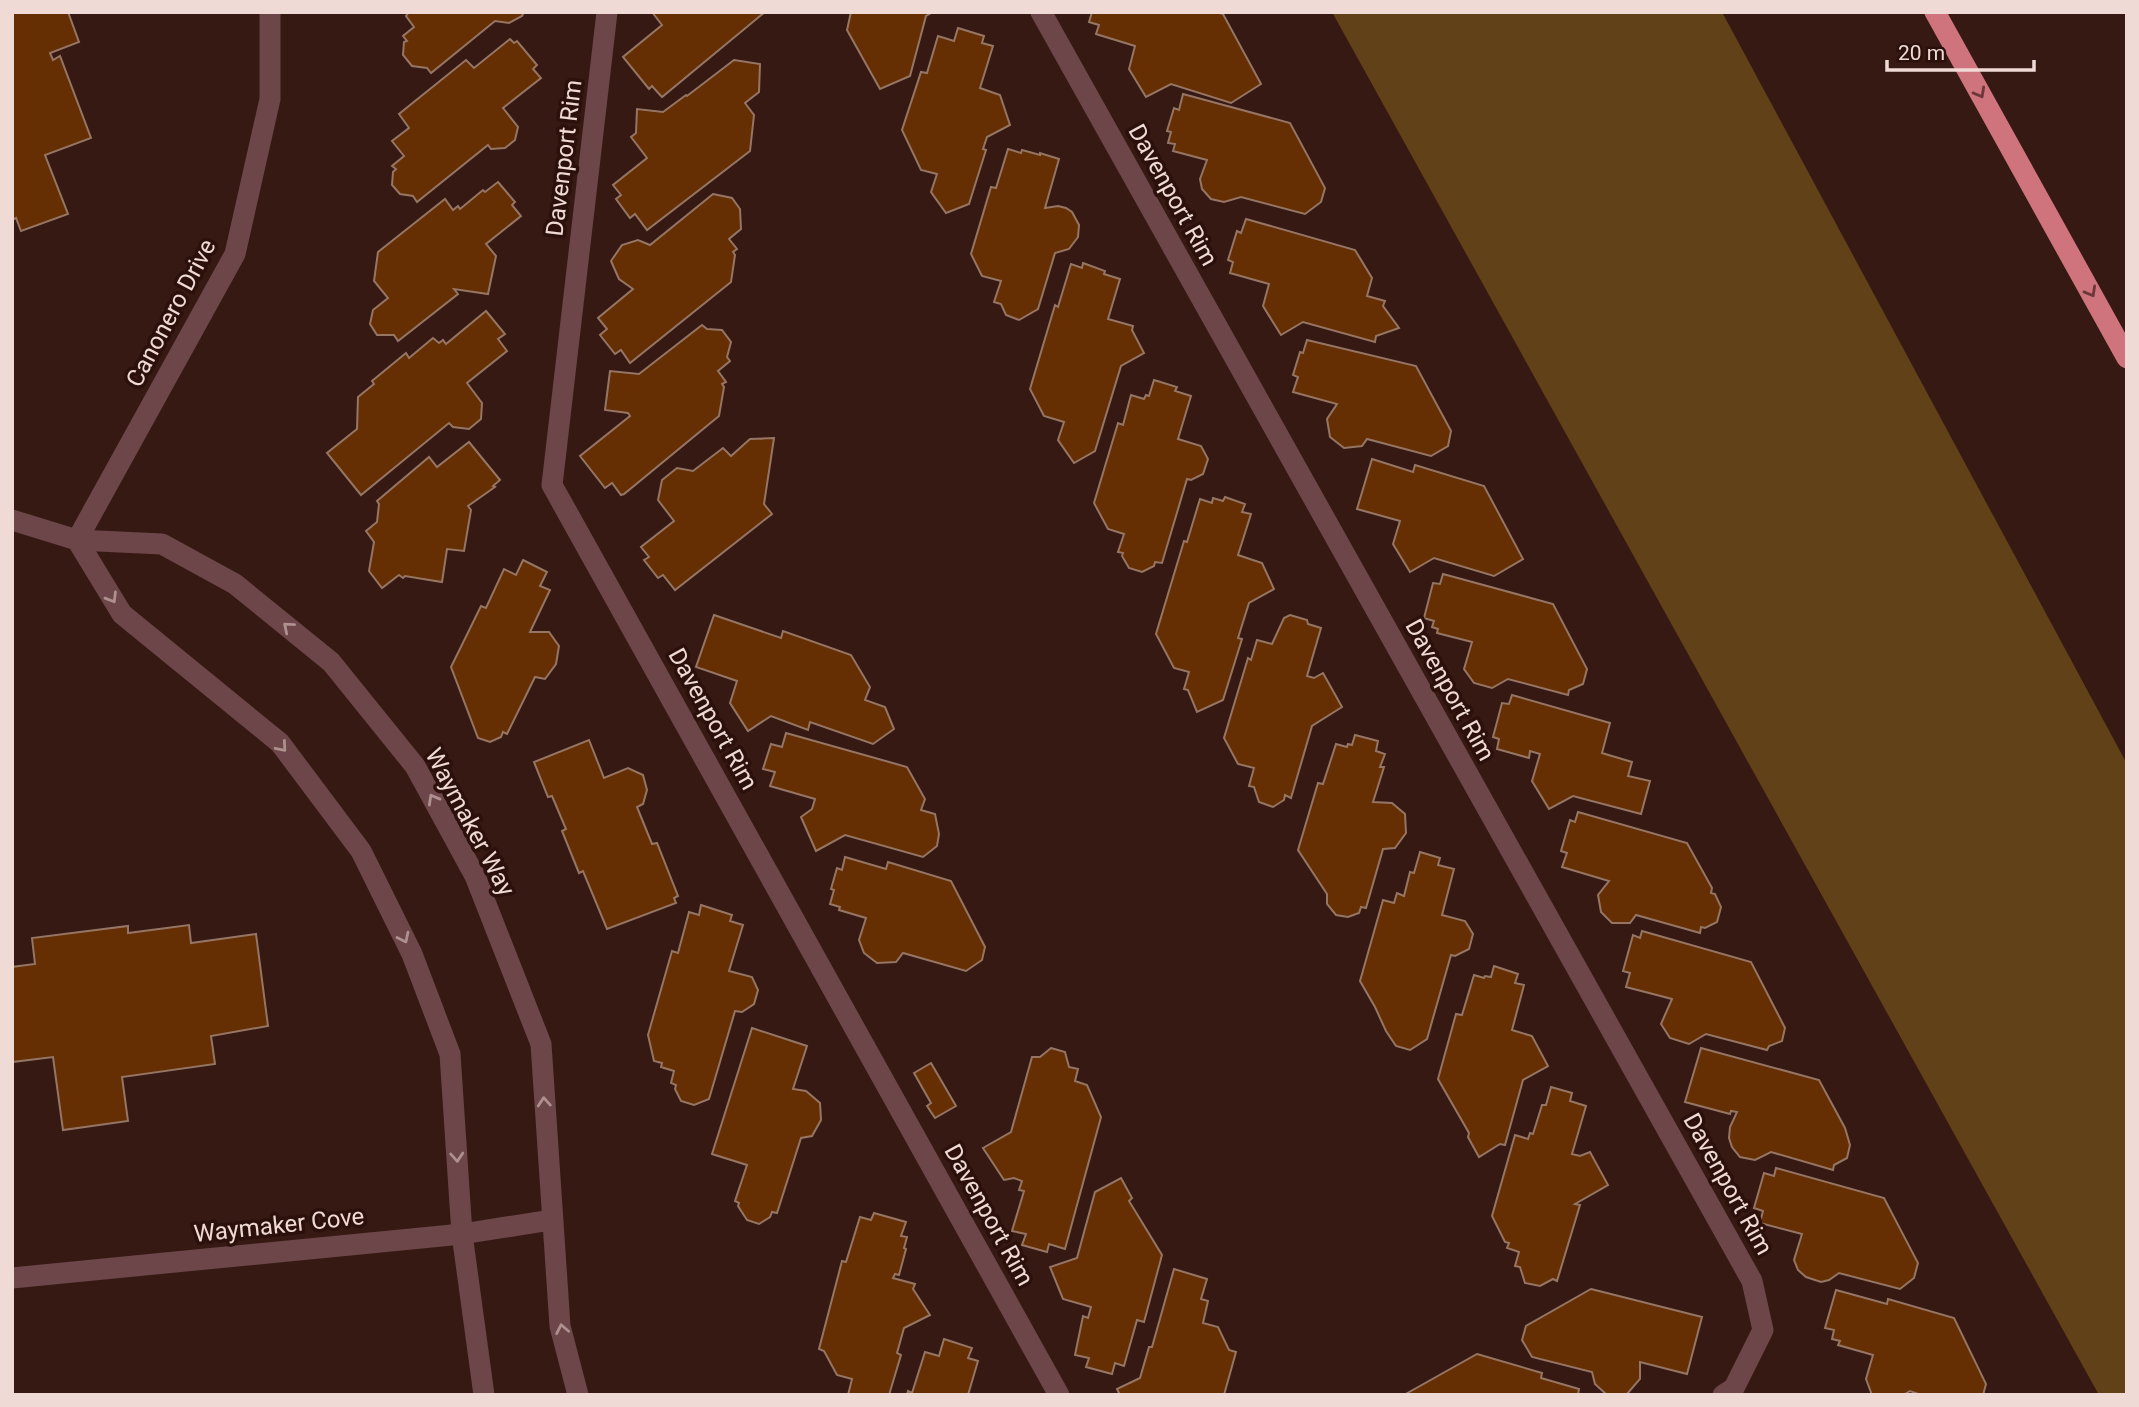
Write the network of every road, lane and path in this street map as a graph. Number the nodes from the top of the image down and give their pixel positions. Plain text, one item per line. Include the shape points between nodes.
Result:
1 (270, 12) edge
2 (607, 12) edge
3 (1041, 12) edge
4 (1936, 12) edge
5 (2127, 358) edge
6 (12, 520) edge
7 (77, 540) junction
8 (551, 1220) junction
9 (462, 1234) junction
10 (12, 1278) edge
11 (484, 1395) edge
12 (578, 1395) edge
13 (1059, 1395) edge
14 (1723, 1395) edge

1 - 7 street, Canonero Drive via 270,99 235,254
2 - 13 street, Davenport Rim via 552,485
3 - 14 street, Davenport Rim via 1752,1281 1763,1330 1734,1388
4 -> 5 highway
6 - 7 street, Waymaker Way
8 -> 7 street, Waymaker Way via 541,1044 475,876 415,766 331,662 235,584 162,544
7 -> 9 street via 122,614 280,743 361,851 412,954 450,1054
8 - 9 street, Waymaker Cove
12 -> 8 street, Waymaker Way via 560,1326
9 - 10 street, Waymaker Cove
9 - 11 street

